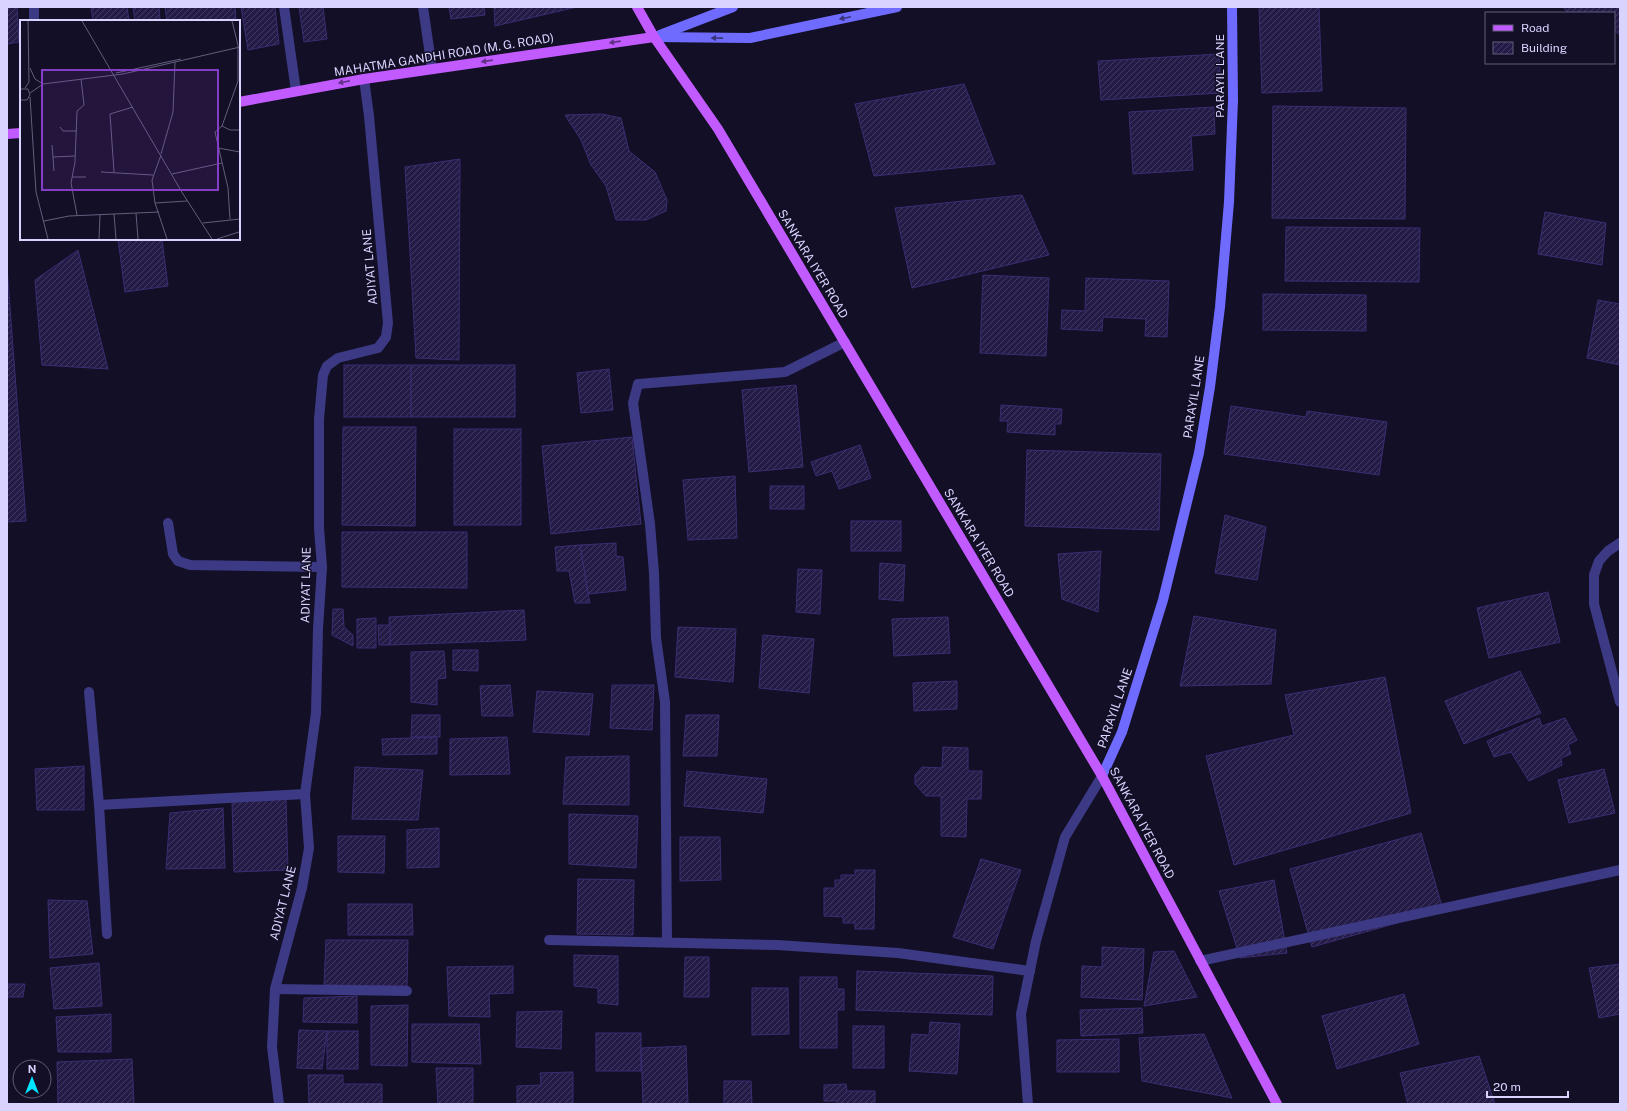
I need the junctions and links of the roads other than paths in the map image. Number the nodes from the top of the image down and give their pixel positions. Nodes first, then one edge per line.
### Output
1 (34, 7) edge
2 (284, 7) edge
3 (423, 7) edge
4 (637, 7) edge
5 (733, 7) edge
6 (897, 7) edge
7 (1232, 7) edge
8 (34, 20) edge
9 (654, 37) junction
10 (432, 69) junction
11 (364, 79) junction
12 (296, 91) junction
13 (240, 102) edge
14 (20, 133) edge
15 (7, 134) edge
16 (845, 342) junction
17 (168, 523) dead end
18 (1620, 544) edge
19 (322, 567) junction
20 (89, 692) dead end
21 (1620, 702) edge
22 (1102, 776) junction
23 (305, 794) junction
24 (99, 805) junction
25 (1620, 870) edge
26 (107, 934) dead end
27 (549, 940) dead end
28 (667, 942) junction
29 (1200, 961) junction
30 (1030, 970) junction
31 (275, 989) junction
32 (407, 991) dead end
33 (280, 1104) edge
34 (1028, 1104) edge
35 (1277, 1104) edge

1 - 8 street
2 - 12 street
3 - 10 street
4 - 9 main road, SANKARA IYER ROAD
5 - 9 main road
6 -> 9 main road
7 - 22 main road, PARAYIL LANE
9 -> 10 main road, MAHATMA GANDHI ROAD (M. G. ROAD)
9 - 16 main road, SANKARA IYER ROAD
10 - 11 main road, MAHATMA GANDHI ROAD (M. G. ROAD)
11 -> 12 main road, MAHATMA GANDHI ROAD (M. G. ROAD)
11 - 19 street, ADIYAT LANE
12 - 13 main road, MAHATMA GANDHI ROAD (M. G. ROAD)
14 - 15 main road
16 - 22 main road, SANKARA IYER ROAD
16 - 28 street
17 - 19 street
18 - 21 street
19 - 23 street, ADIYAT LANE
20 - 24 street
22 - 29 main road, SANKARA IYER ROAD
22 - 30 street
23 - 24 street
23 - 31 street, ADIYAT LANE
24 - 26 street
25 - 29 street
27 - 28 street
28 - 30 street
29 - 35 main road, SANKARA IYER ROAD
30 - 34 street
31 - 32 street
31 - 33 street, ADIYAT LANE

